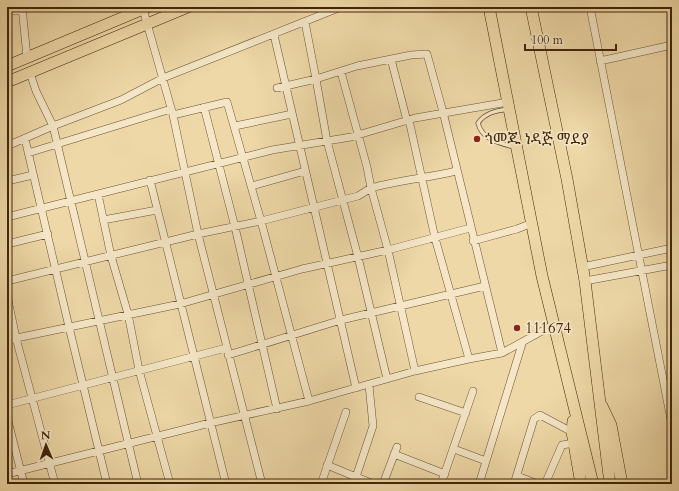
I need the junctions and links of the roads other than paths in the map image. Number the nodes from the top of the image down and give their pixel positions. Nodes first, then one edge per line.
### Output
1 (188, 7) edge
2 (341, 7) edge
3 (489, 7) edge
4 (531, 7) edge
5 (590, 7) edge
6 (146, 8) edge
7 (22, 9) edge
8 (7, 11) edge
9 (305, 22) junction
10 (148, 24) junction
11 (274, 35) junction
12 (672, 45) edge
13 (27, 57) junction
14 (391, 59) junction
15 (600, 61) junction
16 (7, 66) edge
17 (341, 72) junction
18 (30, 73) junction
19 (163, 78) junction
20 (316, 79) junction
21 (7, 82) edge
22 (286, 86) junction
23 (277, 88) dead end
24 (509, 105) junction
25 (204, 107) junction
26 (172, 112) junction
27 (443, 112) junction
28 (292, 114) junction
29 (408, 121) junction
30 (53, 126) junction
31 (235, 126) junction
32 (358, 135) junction
33 (25, 139) junction
34 (327, 142) junction
35 (56, 143) junction
36 (7, 146) edge
37 (300, 146) junction
38 (517, 148) junction
39 (28, 153) junction
40 (244, 156) junction
41 (220, 164) junction
42 (306, 171) junction
43 (456, 171) junction
44 (184, 173) junction
45 (33, 175) junction
46 (422, 179) junction
47 (150, 180) junction
48 (7, 181) edge
49 (252, 186) junction
50 (371, 188) junction
51 (98, 194) junction
52 (342, 199) junction
53 (70, 201) junction
54 (314, 206) junction
55 (42, 209) junction
56 (157, 210) junction
57 (7, 217) edge
58 (103, 220) junction
59 (261, 220) junction
60 (532, 223) junction
61 (235, 227) junction
62 (470, 228) junction
63 (48, 234) junction
64 (198, 234) junction
65 (435, 238) junction
66 (473, 241) junction
67 (165, 242) junction
68 (7, 244) edge
69 (672, 248) edge
70 (388, 250) junction
71 (639, 254) junction
72 (111, 256) junction
73 (358, 257) junction
74 (86, 262) junction
75 (328, 262) junction
76 (672, 265) edge
77 (582, 267) junction
78 (56, 269) junction
79 (642, 270) junction
80 (276, 276) junction
81 (7, 281) edge
82 (585, 281) junction
83 (248, 284) junction
84 (485, 286) junction
85 (451, 294) junction
86 (7, 295) edge
87 (214, 295) junction
88 (180, 304) junction
89 (400, 305) junction
90 (128, 314) junction
91 (371, 314) junction
92 (99, 320) junction
93 (341, 320) junction
94 (553, 324) junction
95 (69, 327) junction
96 (292, 335) junction
97 (16, 338) junction
98 (7, 340) edge
99 (261, 344) junction
100 (522, 344) junction
101 (227, 351) junction
102 (502, 353) junction
103 (194, 356) junction
104 (469, 358) junction
105 (139, 370) junction
106 (415, 371) junction
107 (112, 377) junction
108 (387, 379) junction
109 (369, 385) junction
110 (83, 386) junction
111 (356, 388) junction
112 (473, 391) dead end
113 (419, 397) dead end
114 (669, 397) edge
115 (33, 398) junction
116 (598, 399) junction
117 (309, 401) junction
118 (7, 405) edge
119 (277, 409) junction
120 (574, 411) junction
121 (346, 412) dead end
122 (466, 413) junction
123 (244, 415) junction
124 (7, 417) edge
125 (210, 423) junction
126 (672, 425) edge
127 (158, 436) junction
128 (573, 437) junction
129 (129, 444) junction
130 (397, 447) dead end
131 (454, 449) junction
132 (98, 450) junction
133 (394, 454) junction
134 (486, 461) junction
135 (51, 463) junction
136 (327, 465) junction
137 (20, 470) junction
138 (7, 474) edge
139 (445, 474) junction
140 (517, 476) junction
141 (355, 480) edge
142 (24, 484) edge
143 (55, 484) edge
144 (107, 484) edge
145 (138, 484) edge
146 (170, 484) edge
147 (226, 484) edge
148 (262, 484) edge
149 (321, 484) edge
150 (374, 484) edge
151 (383, 484) edge
152 (441, 484) edge
153 (479, 484) edge
154 (514, 484) edge
155 (538, 484) edge
156 (545, 484) edge
157 (581, 484) edge
158 (593, 484) edge
159 (610, 484) edge
160 (622, 484) edge

1 - 10 main road
2 - 9 street
3 - 24 main road
4 - 77 main road
5 - 15 street
6 - 10 street
6 - 13 main road
7 - 8 street
7 - 13 street
9 - 11 street
9 - 20 street
10 - 18 main road
10 - 19 street
11 - 19 street
11 - 22 street
12 - 15 street
13 - 16 main road
14 - 17 street
14 - 27 street
14 - 29 street
15 - 71 street
17 - 20 street
17 - 32 street
18 - 21 main road
18 - 30 street
19 - 26 street
19 - 30 street
20 - 22 street
20 - 34 street
22 - 23 street
22 - 28 street
24 - 27 street
24 - 38 main road
24 - 38 lane
25 - 26 street
25 - 31 street
25 - 41 street
26 - 35 street
26 - 44 street
27 - 29 street
27 - 43 street
28 - 31 street
28 - 37 street
29 - 32 street
29 - 46 street
30 - 33 street
30 - 35 street
31 - 40 street
32 - 34 street
32 - 50 street
33 - 36 street
33 - 39 street
34 - 37 street
34 - 52 street
35 - 39 street
35 - 53 street
37 - 40 street
37 - 42 street
38 - 60 main road
39 - 45 street
40 - 41 street
40 - 49 street
41 - 44 street
41 - 61 street
42 - 49 street
42 - 54 street
43 - 46 street
43 - 62 street
44 - 47 street
44 - 64 street
45 - 48 street
45 - 55 street
46 - 50 street
46 - 65 street
47 - 51 street
47 - 56 street
49 - 59 street
50 - 52 street
50 - 70 street
51 - 53 street
51 - 58 street
52 - 54 street
52 - 73 street
53 - 55 street
53 - 74 street
54 - 59 street
54 - 75 street
55 - 57 street
55 - 63 street
56 - 58 street
56 - 67 street
58 - 72 street
59 - 61 street
59 - 80 street
60 - 66 street
60 - 94 main road
61 - 64 street
61 - 83 street
62 - 65 street
62 - 66 street
63 - 68 street
63 - 78 street
64 - 67 street
64 - 87 street
65 - 70 street
65 - 85 street
66 - 84 street
67 - 72 street
67 - 88 street
69 - 71 street
70 - 73 street
70 - 89 street
71 - 77 street
71 - 79 street
72 - 74 street
72 - 90 street
73 - 75 street
73 - 91 street
74 - 78 street
74 - 92 street
75 - 80 street
75 - 93 street
76 - 79 street
77 - 82 main road
78 - 81 street
78 - 95 street
79 - 82 street
79 - 114 street
80 - 83 street
80 - 96 street
82 - 116 main road
83 - 87 street
83 - 99 street
84 - 85 street
84 - 102 street
85 - 89 street
85 - 104 street
86 - 97 street
87 - 88 street
87 - 101 street
88 - 90 street
88 - 103 street
89 - 91 street
89 - 106 street
90 - 92 street
90 - 105 street
91 - 93 street
91 - 108 street
92 - 95 street
92 - 107 street
93 - 96 street
93 - 111 street
94 - 100 street
94 - 120 main road
95 - 97 street
95 - 110 street
96 - 99 street
96 - 117 street
97 - 98 street
97 - 115 street
99 - 101 street
99 - 119 street
100 - 102 street
100 - 134 street
101 - 103 street
101 - 123 street
102 - 104 street
103 - 105 street
103 - 125 street
104 - 106 street
105 - 107 street
105 - 127 street
106 - 108 street
107 - 110 street
107 - 129 street
108 - 109 street
109 - 111 street
109 - 141 street
110 - 115 street
110 - 132 street
111 - 117 street
112 - 122 street
113 - 122 street
114 - 126 street
115 - 118 street
115 - 135 street
116 - 159 main road
116 - 160 main road
117 - 119 street
119 - 123 street
120 - 128 main road
120 - 158 main road
121 - 136 street
122 - 131 street
123 - 125 street
123 - 148 street
124 - 137 street
125 - 127 street
125 - 147 street
127 - 129 street
127 - 146 street
128 - 140 street
128 - 156 street
128 - 157 main road
129 - 132 street
129 - 145 street
130 - 133 street
131 - 134 street
131 - 139 street
132 - 135 street
132 - 144 street
133 - 139 street
133 - 151 street
134 - 153 street
135 - 137 street
135 - 143 street
136 - 141 street
136 - 149 street
137 - 138 street
137 - 142 street
139 - 152 street
140 - 154 street
140 - 155 street
141 - 150 street

